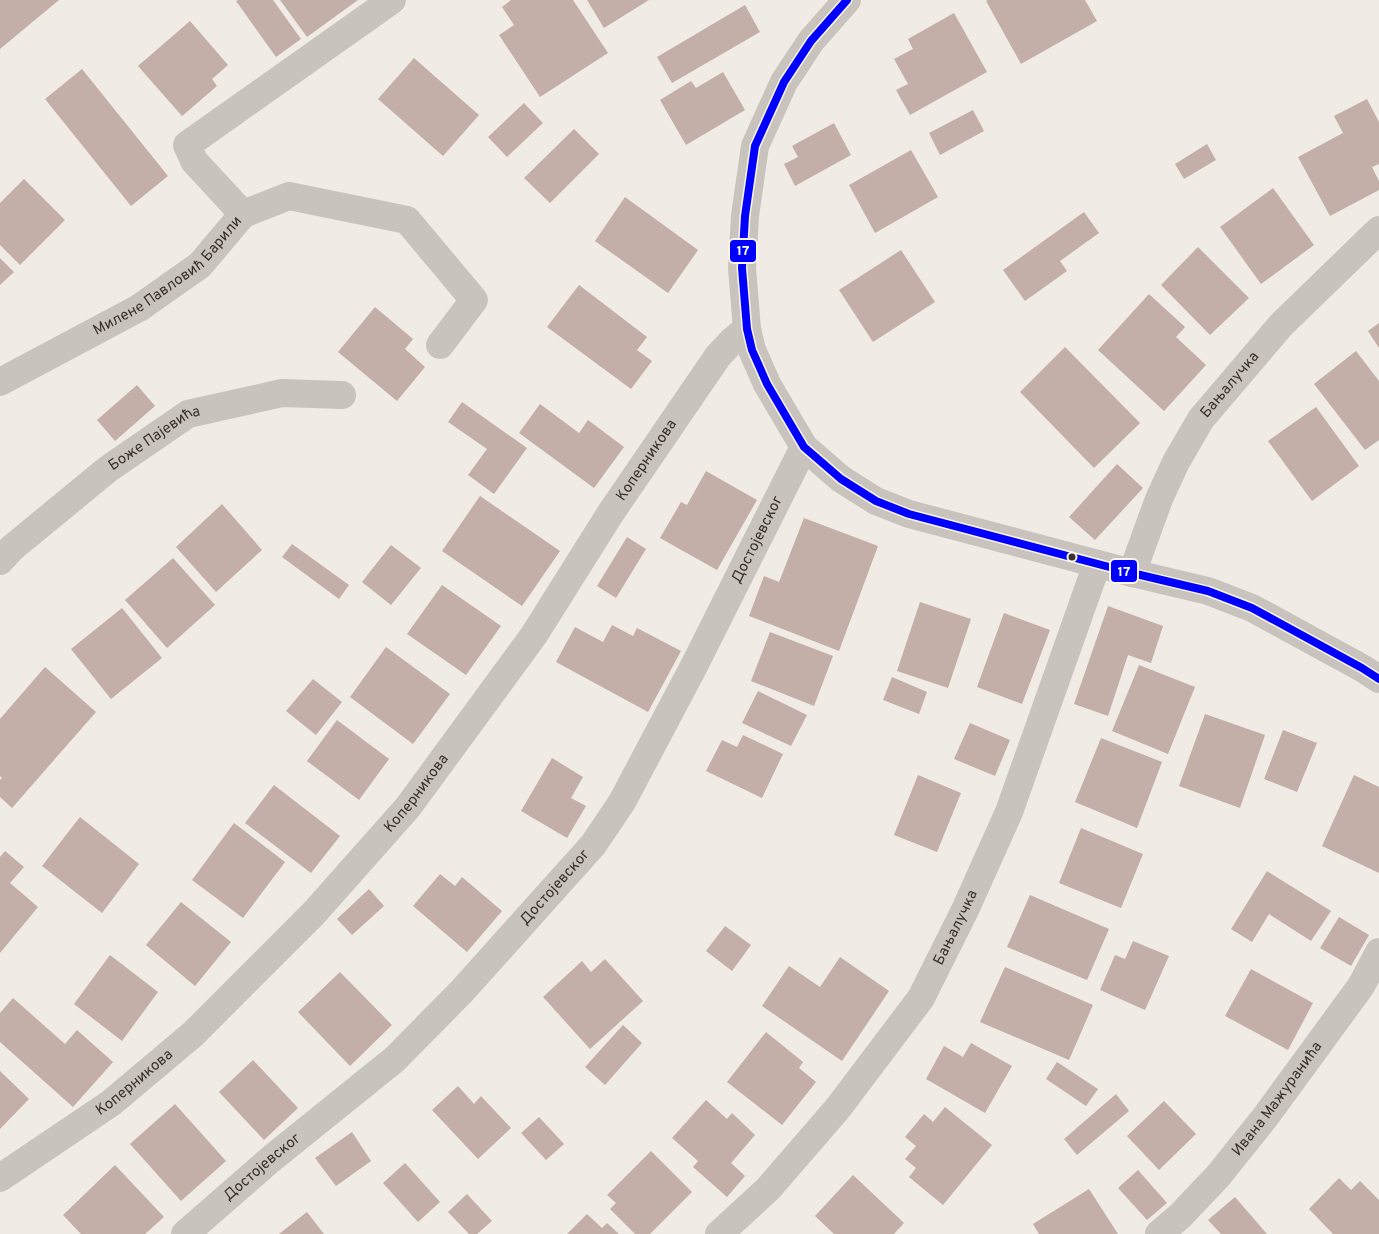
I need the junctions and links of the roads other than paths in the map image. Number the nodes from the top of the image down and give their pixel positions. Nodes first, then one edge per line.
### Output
1 (392, 0) edge
2 (847, 0) edge
3 (243, 214) junction
4 (1379, 230) edge
5 (747, 329) junction
6 (440, 345) dead end
7 (0, 382) edge
8 (342, 395) dead end
9 (804, 447) junction
10 (0, 561) edge
11 (1098, 564) junction
12 (1132, 573) junction
13 (1379, 679) edge
14 (1379, 952) edge
15 (0, 1178) edge
16 (185, 1234) edge
17 (719, 1234) edge
18 (1159, 1234) edge

1 - 3 street, Милене Павловић Барили
2 - 5 street
3 - 6 street
3 - 7 street, Милене Павловић Барили
4 - 12 street, Бањалучка
5 - 9 street
5 - 15 street, Коперникова
8 - 10 street, Боже Пајевића
9 - 11 street
9 - 16 street, Достојевског
11 - 12 street
11 - 17 street, Бањалучка
12 - 13 street
14 - 18 street, Ивана Мажуранића

